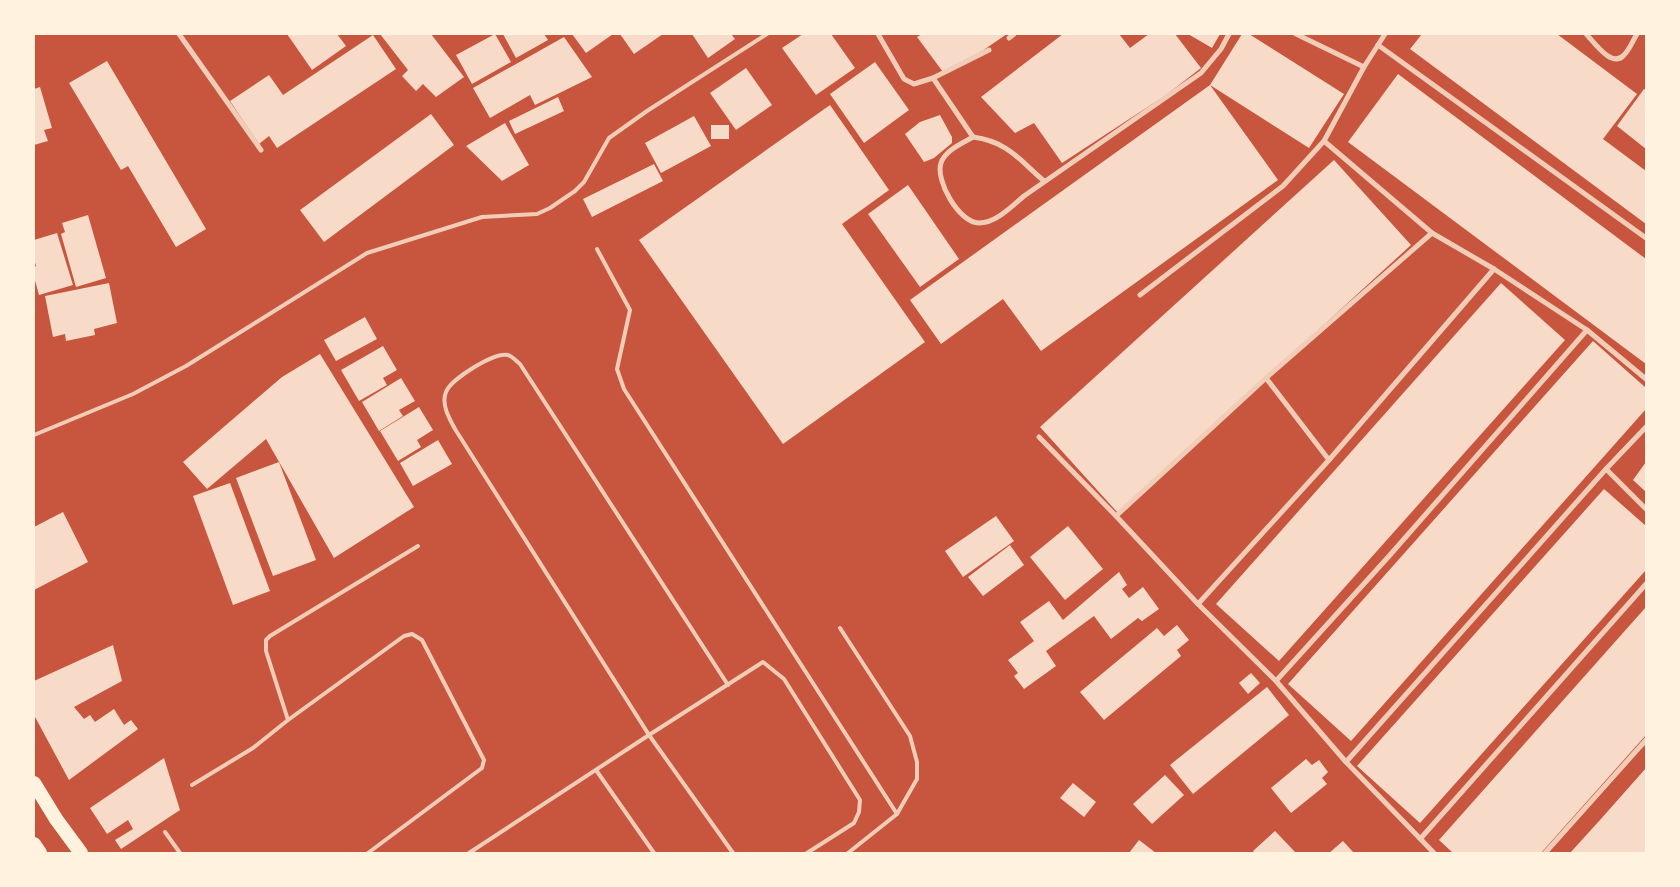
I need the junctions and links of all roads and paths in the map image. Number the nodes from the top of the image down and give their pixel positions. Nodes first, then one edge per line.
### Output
1 (180, 34) edge
2 (767, 34) edge
3 (878, 34) edge
4 (1014, 34) edge
5 (1229, 34) edge
6 (1296, 34) edge
7 (1384, 34) edge
8 (1586, 34) edge
9 (1637, 34) edge
10 (1009, 38) dead end
11 (1378, 45) junction
12 (990, 50) dead end
13 (1364, 67) junction
14 (933, 78) junction
15 (973, 137) junction
16 (1324, 141) junction
17 (261, 150) dead end
18 (1044, 182) junction
19 (1432, 233) junction
20 (1646, 238) edge
21 (597, 249) dead end
22 (1494, 269) junction
23 (1140, 295) dead end
24 (1587, 330) junction
25 (1266, 378) junction
26 (1646, 379) edge
27 (1646, 427) edge
28 (34, 435) edge
29 (1039, 437) dead end
30 (1329, 460) junction
31 (1606, 470) junction
32 (1646, 509) edge
33 (1116, 516) junction
34 (418, 546) dead end
35 (1646, 584) edge
36 (1198, 604) junction
37 (840, 628) dead end
38 (1276, 681) junction
39 (728, 685) junction
40 (288, 720) junction
41 (649, 735) junction
42 (1646, 740) edge
43 (1346, 762) junction
44 (596, 770) junction
45 (34, 783) edge
46 (192, 785) dead end
47 (897, 814) junction
48 (166, 832) dead end
49 (1421, 838) junction
50 (34, 844) edge
51 (40, 853) edge
52 (81, 853) edge
53 (180, 853) edge
54 (368, 853) edge
55 (469, 853) edge
56 (654, 853) edge
57 (733, 853) edge
58 (807, 853) edge
59 (848, 853) edge
60 (1434, 853) edge
61 (1545, 853) edge

1 - 17 street
2 - 28 lane
3 - 14 street
4 - 10 street
5 - 18 street
6 - 13 street
7 - 11 street
8 - 9 street
11 - 13 street
11 - 20 street
12 - 14 street
13 - 16 street
14 - 15 street
15 - 18 street
15 - 18 street
16 - 19 street
16 - 23 street
19 - 22 street
19 - 25 street
21 - 47 lane
22 - 24 street
22 - 30 street
24 - 26 street
24 - 38 street
25 - 30 street
25 - 33 street
27 - 31 street
29 - 33 street
30 - 36 street
31 - 32 street
31 - 43 street
33 - 36 street
34 - 40 lane
35 - 49 street
36 - 38 street
37 - 47 lane
38 - 43 street
39 - 41 lane
39 - 41 lane
39 - 58 lane
40 - 46 lane
40 - 54 lane
41 - 44 lane
41 - 57 lane
42 - 61 street
43 - 49 street
44 - 55 lane
44 - 56 lane
45 - 52 highway
47 - 59 lane
48 - 53 lane
49 - 60 street
50 - 51 highway

